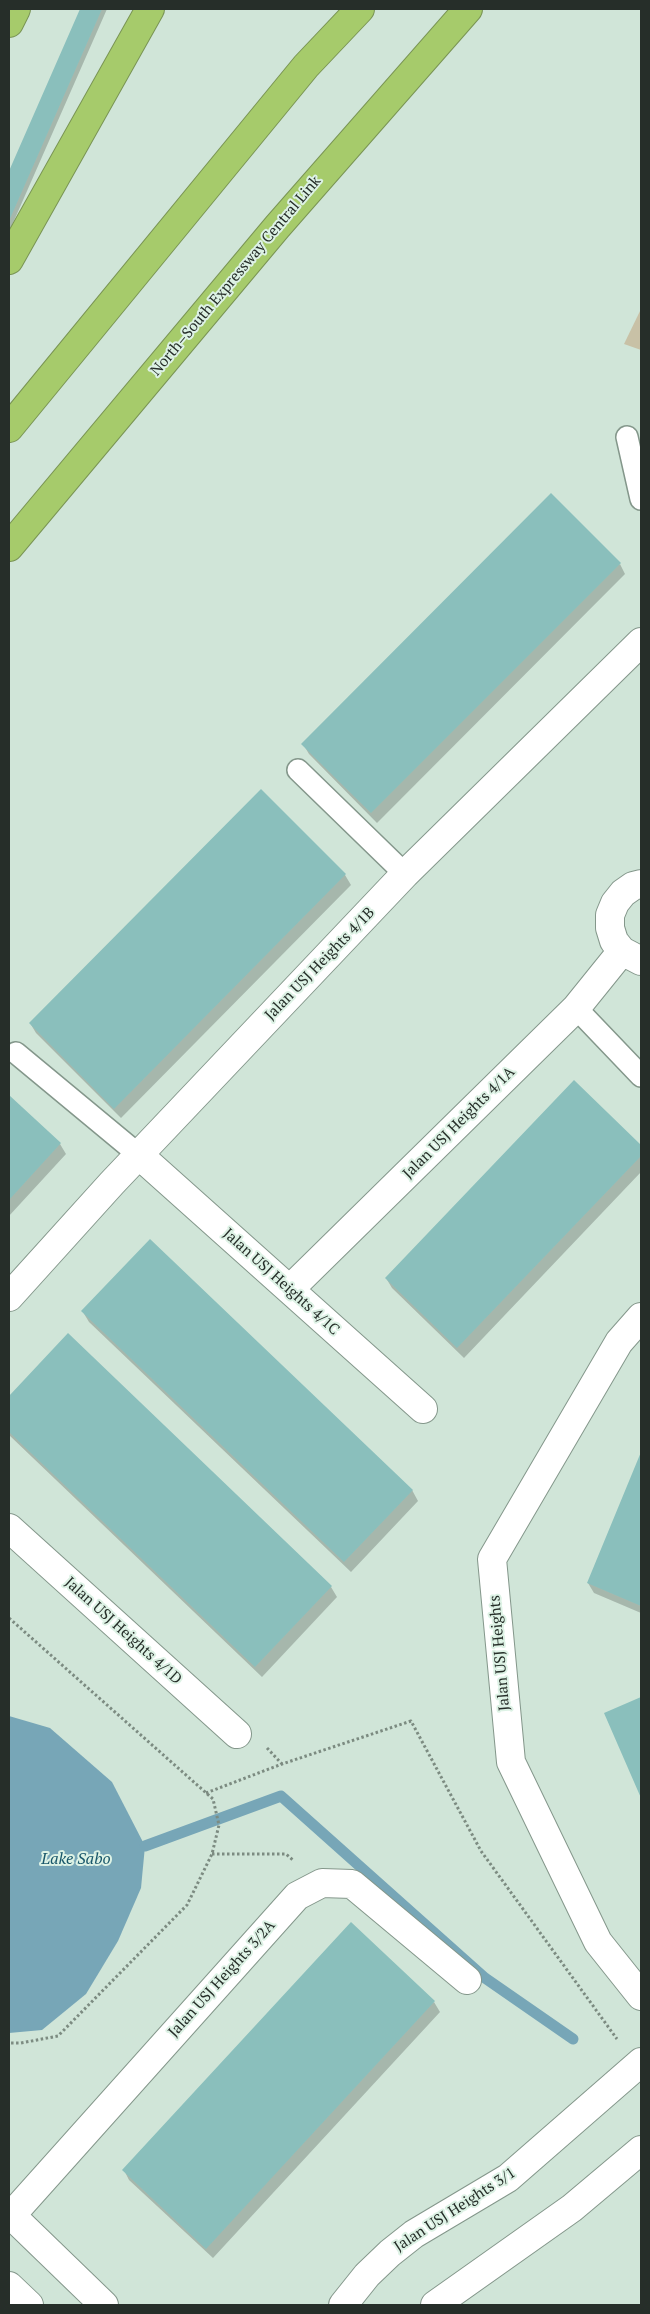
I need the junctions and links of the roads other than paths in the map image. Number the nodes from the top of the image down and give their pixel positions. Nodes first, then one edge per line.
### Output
1 (16, 9) edge
2 (150, 9) edge
3 (360, 9) edge
4 (468, 9) edge
5 (9, 23) edge
6 (9, 260) edge
7 (9, 428) edge
8 (627, 437) dead end
9 (641, 499) edge
10 (9, 547) edge
11 (641, 642) edge
12 (298, 770) dead end
13 (405, 874) junction
14 (641, 884) edge
15 (631, 956) edge
16 (576, 1008) junction
17 (16, 1053) dead end
18 (641, 1076) edge
19 (139, 1154) junction
20 (290, 1289) junction
21 (9, 1297) edge
22 (641, 1317) edge
23 (423, 1409) dead end
24 (9, 1528) edge
25 (237, 1734) dead end
26 (467, 1980) dead end
27 (641, 1996) edge
28 (639, 2064) edge
29 (641, 2150) edge
30 (10, 2217) edge
31 (9, 2286) edge
32 (29, 2305) edge
33 (104, 2305) edge
34 (342, 2305) edge
35 (435, 2305) edge

1 - 5 highway
2 - 6 highway
3 - 7 highway
4 - 10 highway, North–South Expressway Central Link
8 - 9 lane
11 - 13 street, Jalan USJ Heights 4/1B
12 - 13 lane
13 - 19 street, Jalan USJ Heights 4/1B
14 - 15 street
15 - 16 street, Jalan USJ Heights 4/1A
16 - 18 lane
16 - 20 street, Jalan USJ Heights 4/1A
17 - 19 lane
19 - 20 street, Jalan USJ Heights 4/1C
19 - 21 street, Jalan USJ Heights 4/1B
20 - 23 street, Jalan USJ Heights 4/1C
22 - 27 street, Jalan USJ Heights
24 - 25 street, Jalan USJ Heights 4/1D
26 - 30 street, Jalan USJ Heights 3/2A
28 - 34 street, Jalan USJ Heights 3/1
29 - 35 street
30 - 33 street
31 - 32 street

